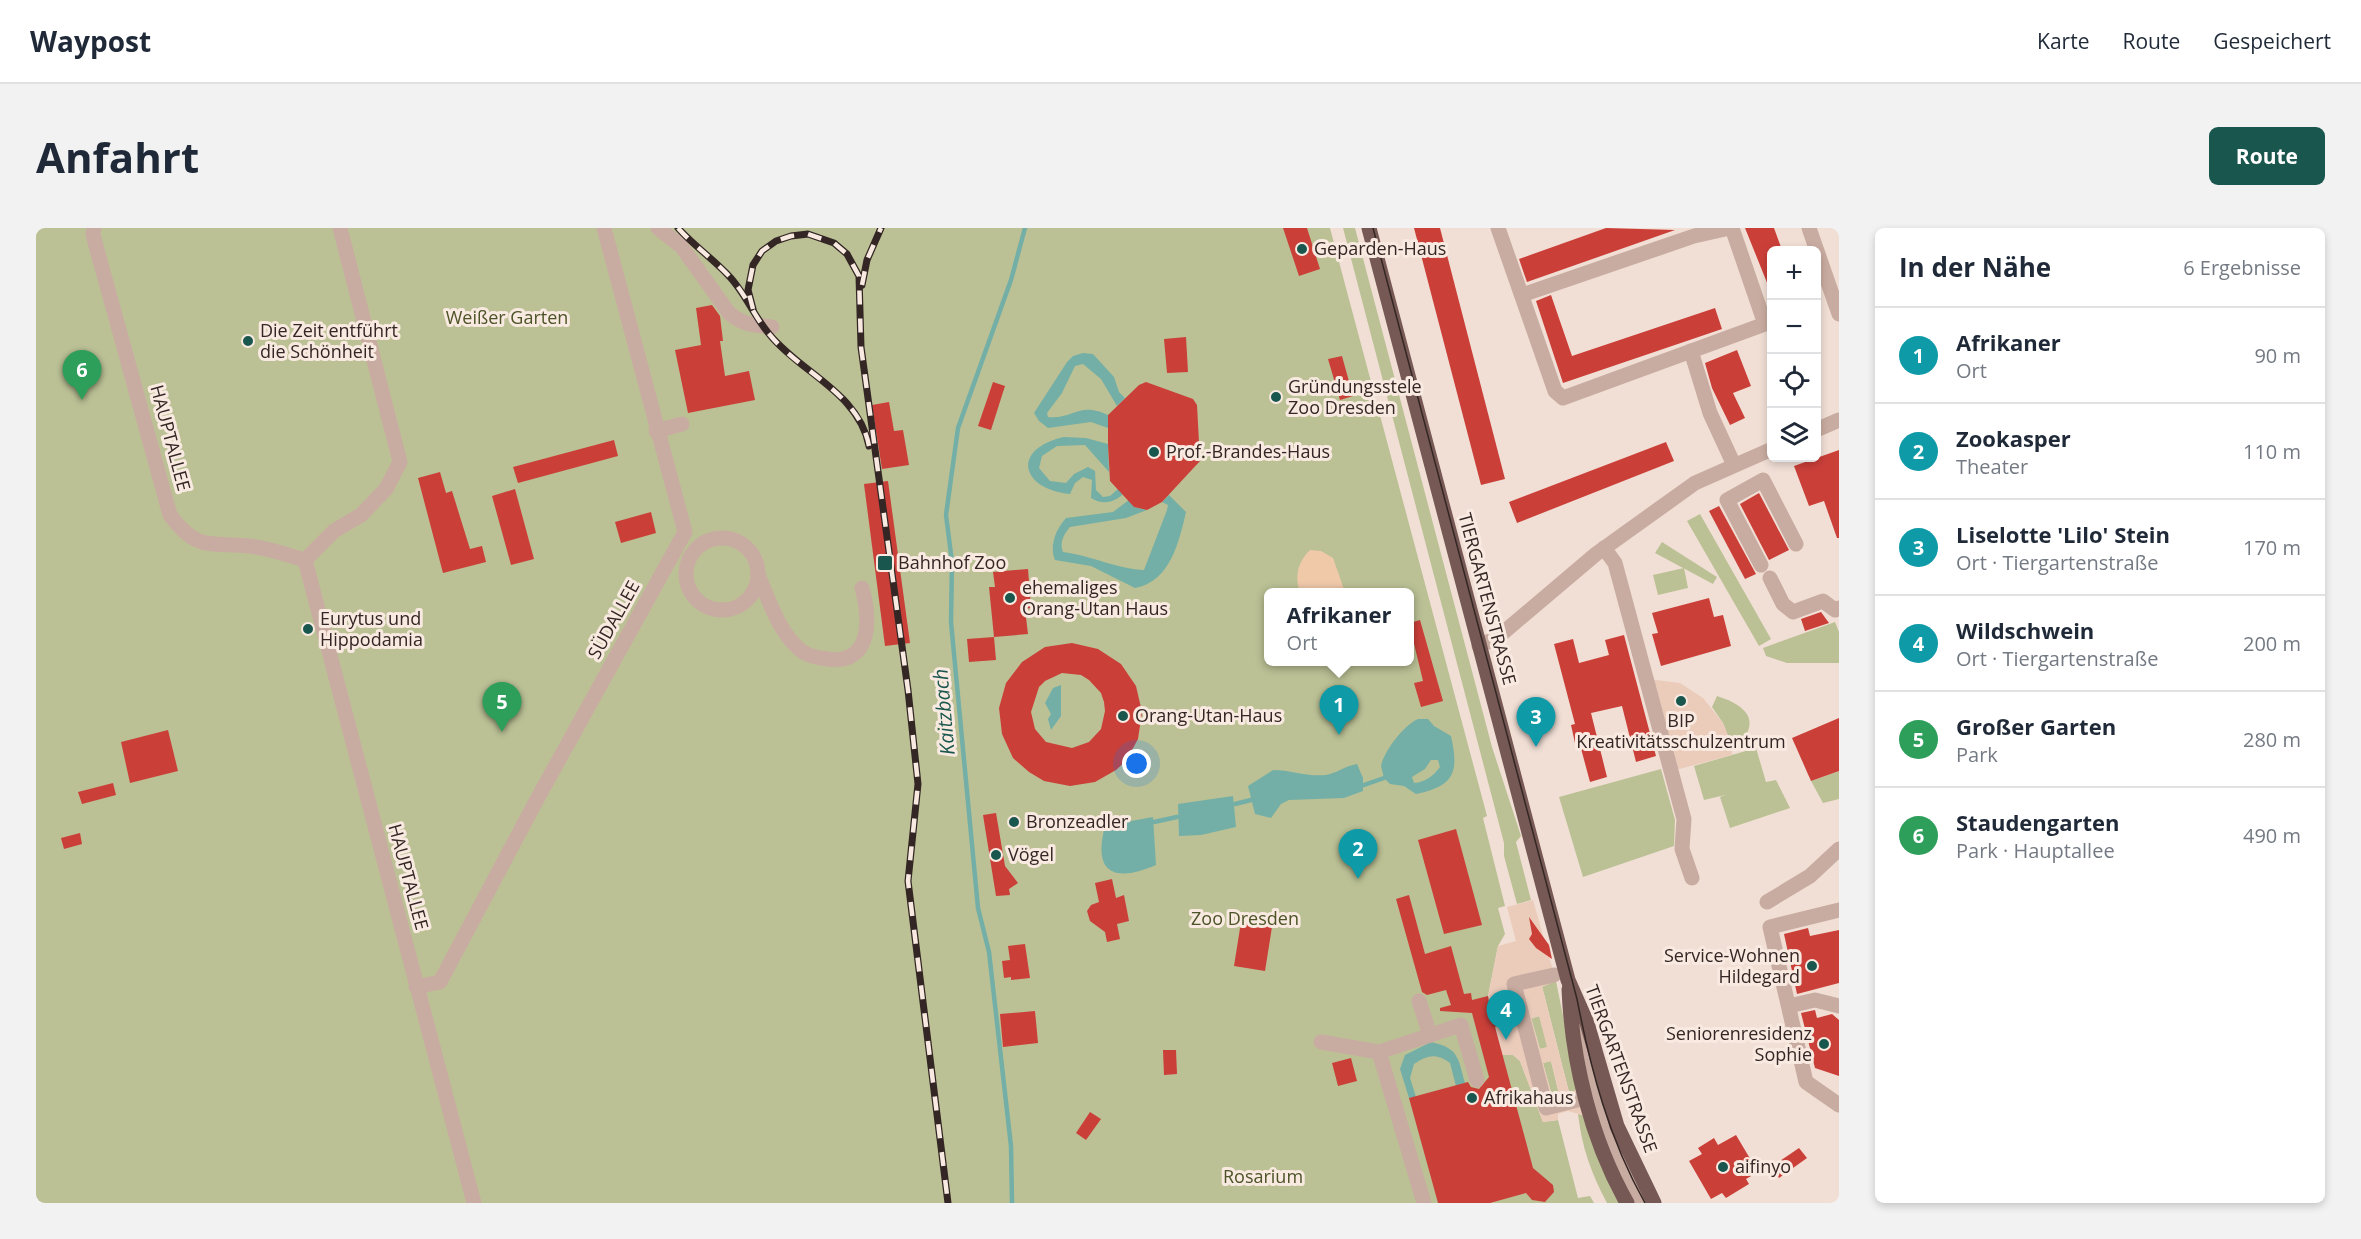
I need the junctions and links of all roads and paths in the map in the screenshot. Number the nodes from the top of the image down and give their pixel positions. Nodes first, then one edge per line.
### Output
1 (94, 228) edge
2 (340, 228) edge
3 (604, 228) edge
4 (658, 228) edge
5 (1369, 228) edge
6 (1498, 228) edge
7 (1731, 228) edge
8 (1809, 228) edge
9 (1522, 295) junction
10 (1839, 314) edge
11 (772, 327) dead end
12 (1691, 351) junction
13 (1839, 420) edge
14 (682, 424) dead end
15 (1821, 428) edge
16 (656, 431) junction
17 (1767, 451) edge
18 (1739, 463) junction
19 (1756, 483) junction
20 (1796, 544) dead end
21 (1604, 548) junction
22 (672, 555) junction
23 (305, 560) junction
24 (688, 561) junction
25 (758, 575) junction
26 (862, 588) dead end
27 (1839, 608) edge
28 (1479, 646) junction
29 (1839, 849) edge
30 (1692, 878) dead end
31 (1767, 902) dead end
32 (1839, 910) edge
33 (1561, 978) junction
34 (416, 987) junction
35 (1419, 1001) dead end
36 (1789, 1006) junction
37 (1839, 1006) edge
38 (1520, 1008) junction
39 (1502, 1013) dead end
40 (1430, 1035) junction
41 (1321, 1042) dead end
42 (1380, 1052) junction
43 (1477, 1080) dead end
44 (1596, 1095) junction
45 (1839, 1105) edge
46 (474, 1203) edge
47 (1424, 1203) edge
48 (1627, 1203) edge
49 (1641, 1203) edge
50 (1654, 1203) edge

1 - 23 street, HAUPTALLEE
2 - 23 street
3 - 16 street, SÜDALLEE
4 - 11 street
5 - 28 main road, TIERGARTENSTRASSE
6 - 9 street
7 - 9 street
7 - 12 street
8 - 10 street
9 - 12 street
12 - 18 street
13 - 15 street
14 - 16 street
16 - 22 street, SÜDALLEE
17 - 18 street
18 - 19 street
18 - 21 street
19 - 20 street
19 - 27 street
21 - 28 street
21 - 30 street
22 - 24 street
22 - 34 street, SÜDALLEE
23 - 34 street, HAUPTALLEE
24 - 25 street
24 - 25 street
25 - 26 street
28 - 33 main road, TIERGARTENSTRASSE
29 - 31 street
32 - 36 street
33 - 38 street
33 - 44 main road, TIERGARTENSTRASSE
33 - 44 main road, TIERGARTENSTRASSE
34 - 46 street, HAUPTALLEE
35 - 40 street
36 - 37 street
36 - 45 street
38 - 39 street
38 - 44 street
40 - 42 street
40 - 43 street
41 - 42 street
42 - 47 street
44 - 48 main road, TIERGARTENSTRASSE
44 - 49 street
44 - 50 main road, TIERGARTENSTRASSE

